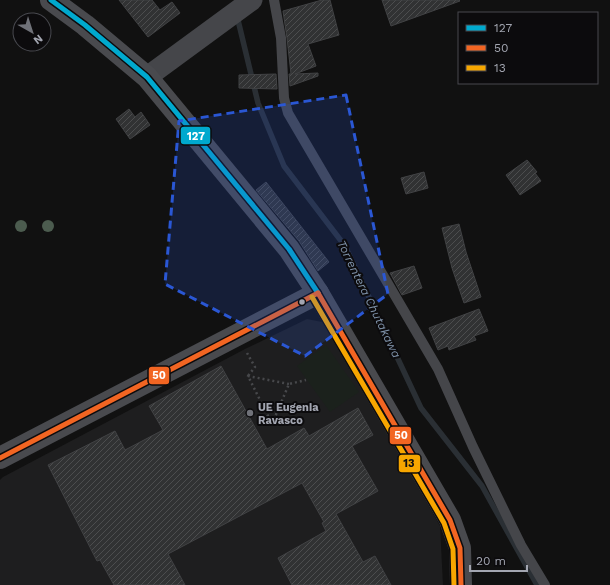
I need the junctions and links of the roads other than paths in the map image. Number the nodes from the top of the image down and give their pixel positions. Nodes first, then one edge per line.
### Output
1 (51, 0) edge
2 (274, 0) edge
3 (244, 5) edge
4 (147, 77) junction
5 (318, 293) junction
6 (0, 458) edge
7 (461, 585) edge
8 (545, 585) edge

1 - 4 main road
2 - 8 lane
3 - 4 street
4 - 5 main road
5 - 6 main road
5 - 7 main road

